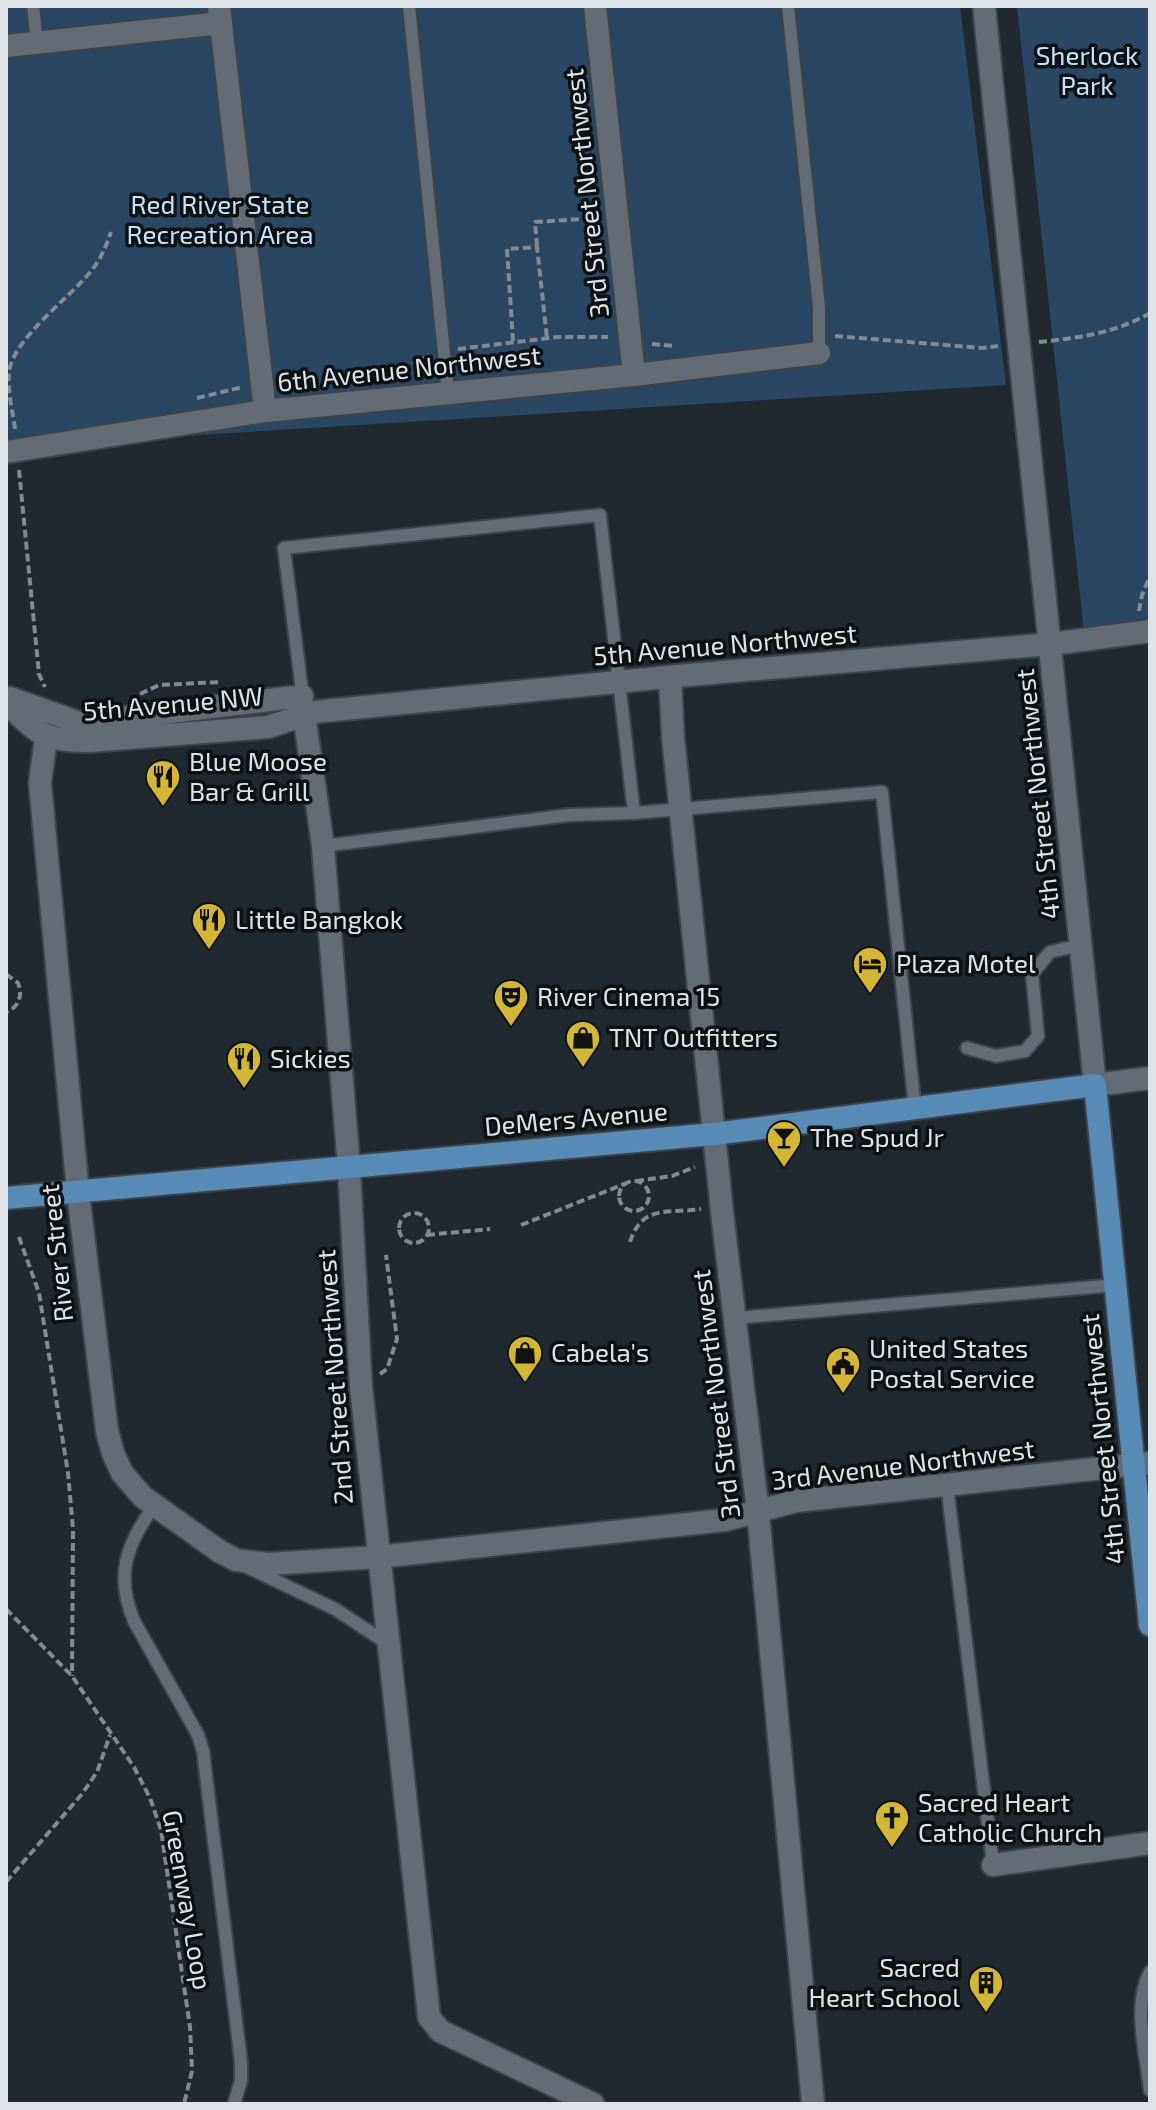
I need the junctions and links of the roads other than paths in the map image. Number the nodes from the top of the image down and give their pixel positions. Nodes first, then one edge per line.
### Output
1 (33, 6) edge
2 (409, 6) edge
3 (595, 6) edge
4 (788, 6) edge
5 (984, 6) edge
6 (220, 14) edge
7 (37, 43) junction
8 (6, 46) edge
9 (819, 353) joint
10 (634, 375) junction
11 (448, 393) junction
12 (265, 411) junction
13 (12, 452) edge
14 (1142, 632) edge
15 (1051, 644) junction
16 (670, 677) junction
17 (619, 682) junction
18 (6, 699) edge
19 (303, 705) junction
20 (46, 737) junction
21 (681, 807) junction
22 (634, 813) junction
23 (323, 846) junction
24 (1081, 945) junction
25 (967, 1048) dead end
26 (1150, 1078) edge
27 (1095, 1085) junction
28 (915, 1109) junction
29 (714, 1134) junction
30 (349, 1168) junction
31 (78, 1193) junction
32 (6, 1198) edge
33 (1116, 1285) junction
34 (735, 1318) junction
35 (1142, 1464) edge
36 (947, 1485) junction
37 (154, 1506) junction
38 (758, 1512) junction
39 (378, 1557) junction
40 (236, 1560) junction
41 (1150, 1625) edge
42 (388, 1644) junction
43 (1150, 1843) edge
44 (993, 1865) joint
45 (1150, 1972) edge
46 (1150, 2090) edge
47 (234, 2104) edge
48 (593, 2104) edge
49 (813, 2104) edge

1 - 7 lane
2 - 11 lane
3 - 10 street, 3rd Street Northwest
4 - 9 lane
5 - 15 street, 4th Street Northwest
6 - 7 street
6 - 12 street
7 - 8 street
9 - 10 street, 6th Avenue Northwest
10 - 11 street, 6th Avenue Northwest
11 - 12 street, 6th Avenue Northwest
12 - 13 street, 6th Avenue Northwest
14 - 15 street, 5th Avenue Northwest
15 - 16 street, 5th Avenue Northwest
15 - 24 street, 4th Street Northwest
16 - 17 street, 5th Avenue Northwest
16 - 21 street, 3rd Street Northwest
17 - 19 street, 5th Avenue Northwest
17 - 19 lane
17 - 22 lane
18 - 19 street
18 - 20 street
19 - 20 street, 5th Avenue NW
19 - 23 street, 2nd Street Northwest
20 - 31 street, River Street
21 - 22 lane
21 - 28 lane
21 - 29 street, 3rd Street Northwest
22 - 23 lane
23 - 30 street, 2nd Street Northwest
24 - 25 lane
24 - 27 street, 4th Street Northwest
26 - 27 street, DeMers Avenue
27 - 28 main road, DeMers Avenue
27 - 33 main road, 4th Street Northwest
28 - 29 main road, DeMers Avenue
29 - 30 main road, DeMers Avenue
29 - 34 street, 3rd Street Northwest
30 - 31 main road, DeMers Avenue
30 - 39 street, 2nd Street Northwest
31 - 32 main road, DeMers Avenue
31 - 37 street, River Street
33 - 34 lane
33 - 35 main road, 4th Street Northwest
34 - 38 street, 3rd Street Northwest
35 - 36 street, 3rd Avenue Northwest
35 - 41 main road, 4th Street Northwest
36 - 38 street, 3rd Avenue Northwest
36 - 44 lane
37 - 40 street, River Street
37 - 47 lane
38 - 39 street, 3rd Avenue Northwest
38 - 49 street, 3rd Street Northwest
39 - 40 street, River Street
39 - 42 street, 2nd Street Northwest
40 - 42 lane
42 - 48 street, 2nd Street Northwest
43 - 44 street
45 - 46 lane

